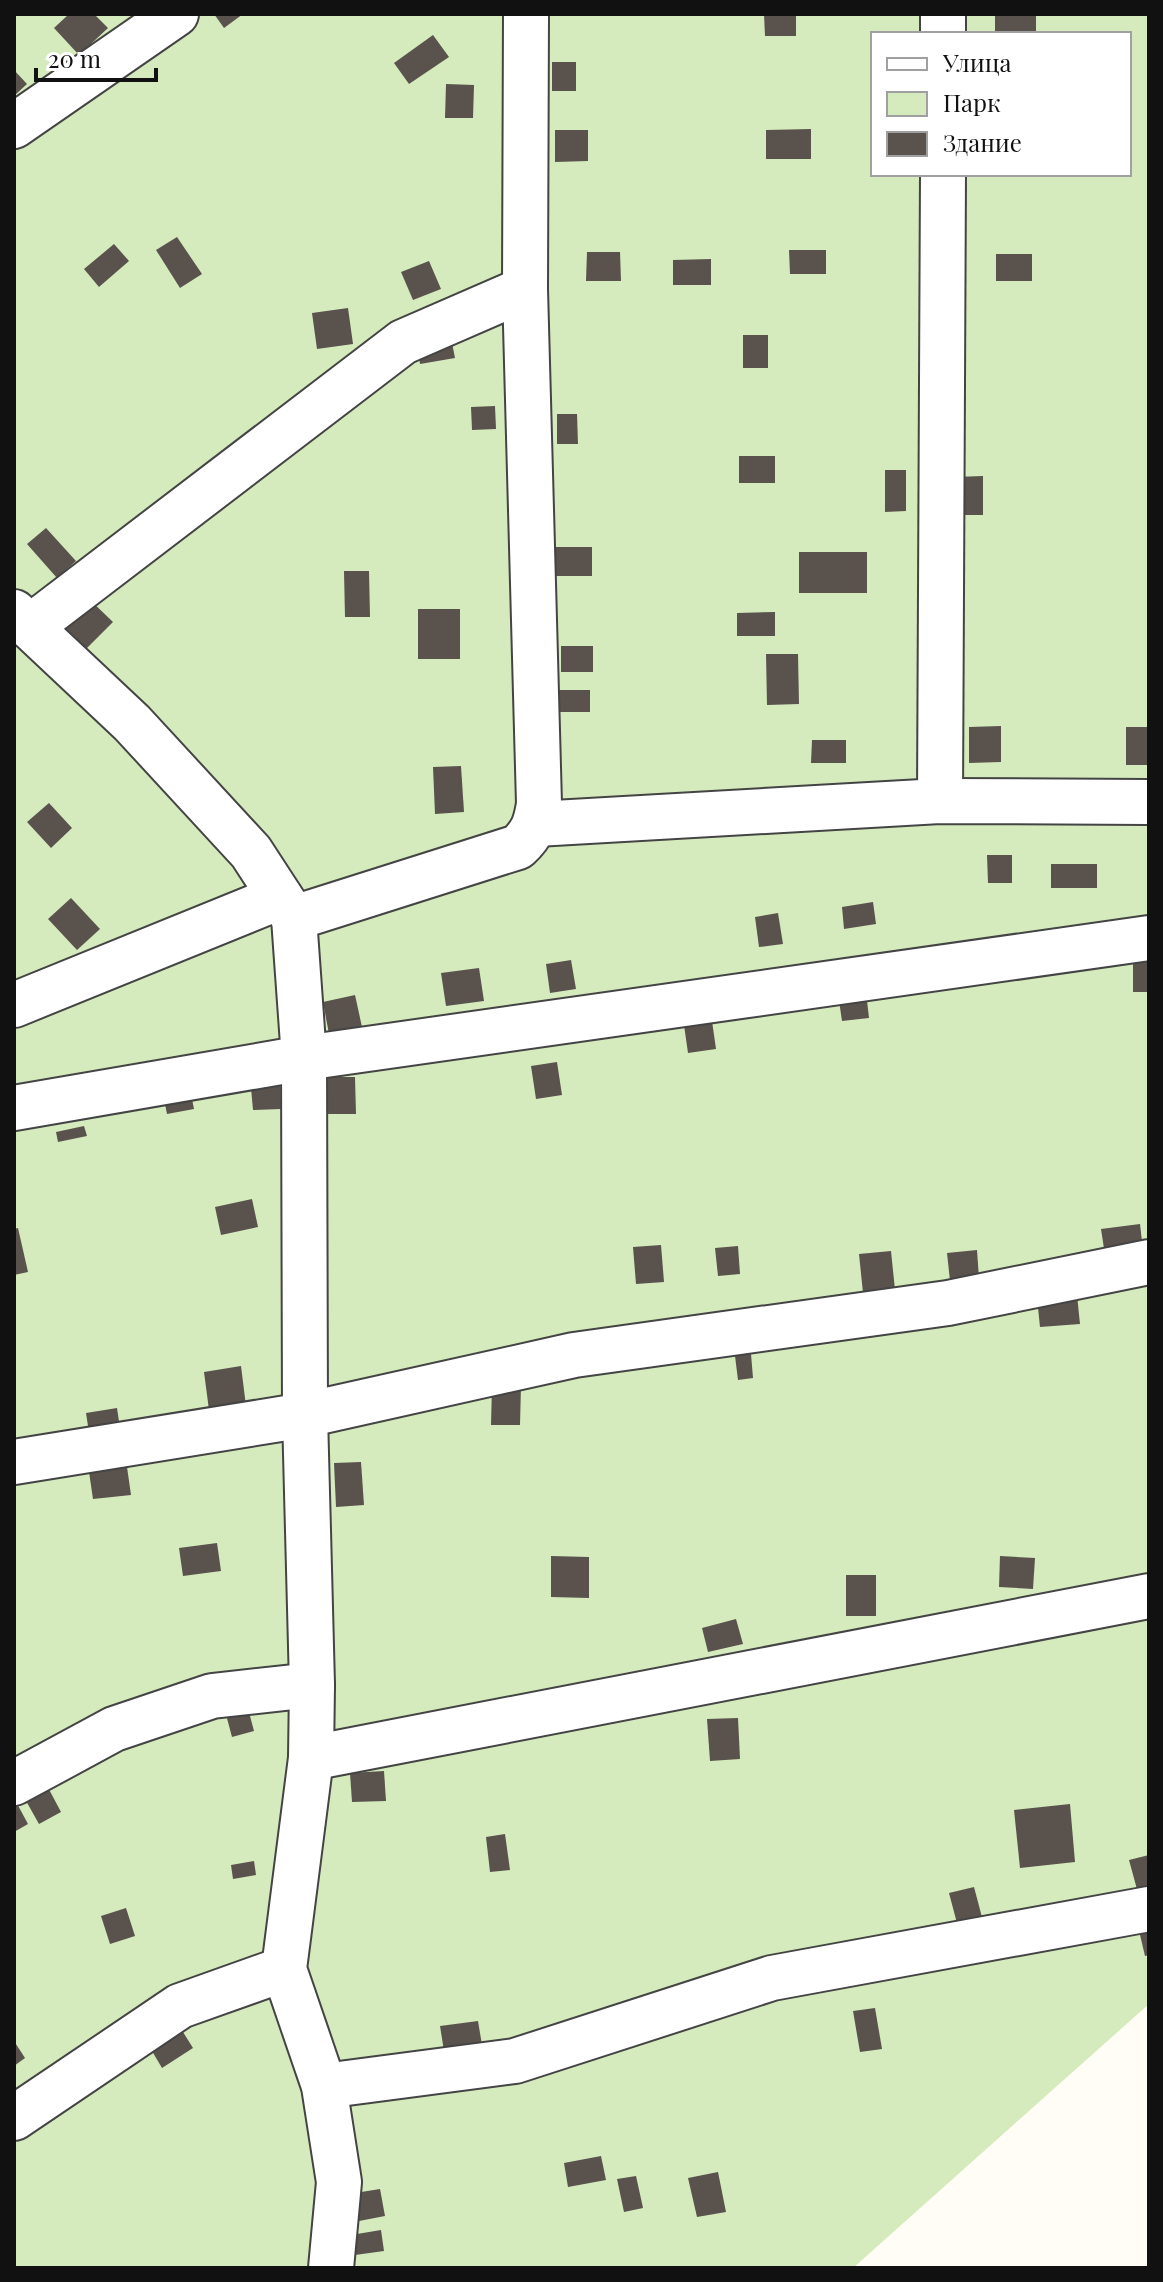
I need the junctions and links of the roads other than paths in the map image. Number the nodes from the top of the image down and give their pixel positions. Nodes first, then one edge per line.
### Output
1 (176, 14) edge
2 (526, 14) edge
3 (14, 126) edge
4 (943, 176) edge
5 (525, 289) junction
6 (22, 619) edge
7 (940, 801) junction
8 (1149, 802) edge
9 (536, 824) junction
10 (287, 908) junction
11 (1149, 938) edge
12 (14, 1005) edge
13 (304, 1058) junction
14 (14, 1108) edge
15 (1149, 1262) edge
16 (305, 1415) junction
17 (14, 1462) edge
18 (1149, 1596) edge
19 (312, 1685) junction
20 (311, 1758) junction
21 (14, 1783) edge
22 (1149, 1909) edge
23 (284, 1969) junction
24 (324, 2086) junction
25 (14, 2118) edge
26 (331, 2268) edge

1 - 3 street
2 - 5 street
4 - 7 street
5 - 6 street
5 - 9 street
6 - 10 street
7 - 8 street
7 - 9 street
9 - 10 street
10 - 12 street
10 - 13 street
11 - 13 street
13 - 14 street
13 - 16 street
15 - 16 street
16 - 17 street
16 - 19 street
18 - 20 street
19 - 20 street
19 - 21 street
20 - 23 street
22 - 24 street
23 - 24 street
23 - 25 street
24 - 26 street

